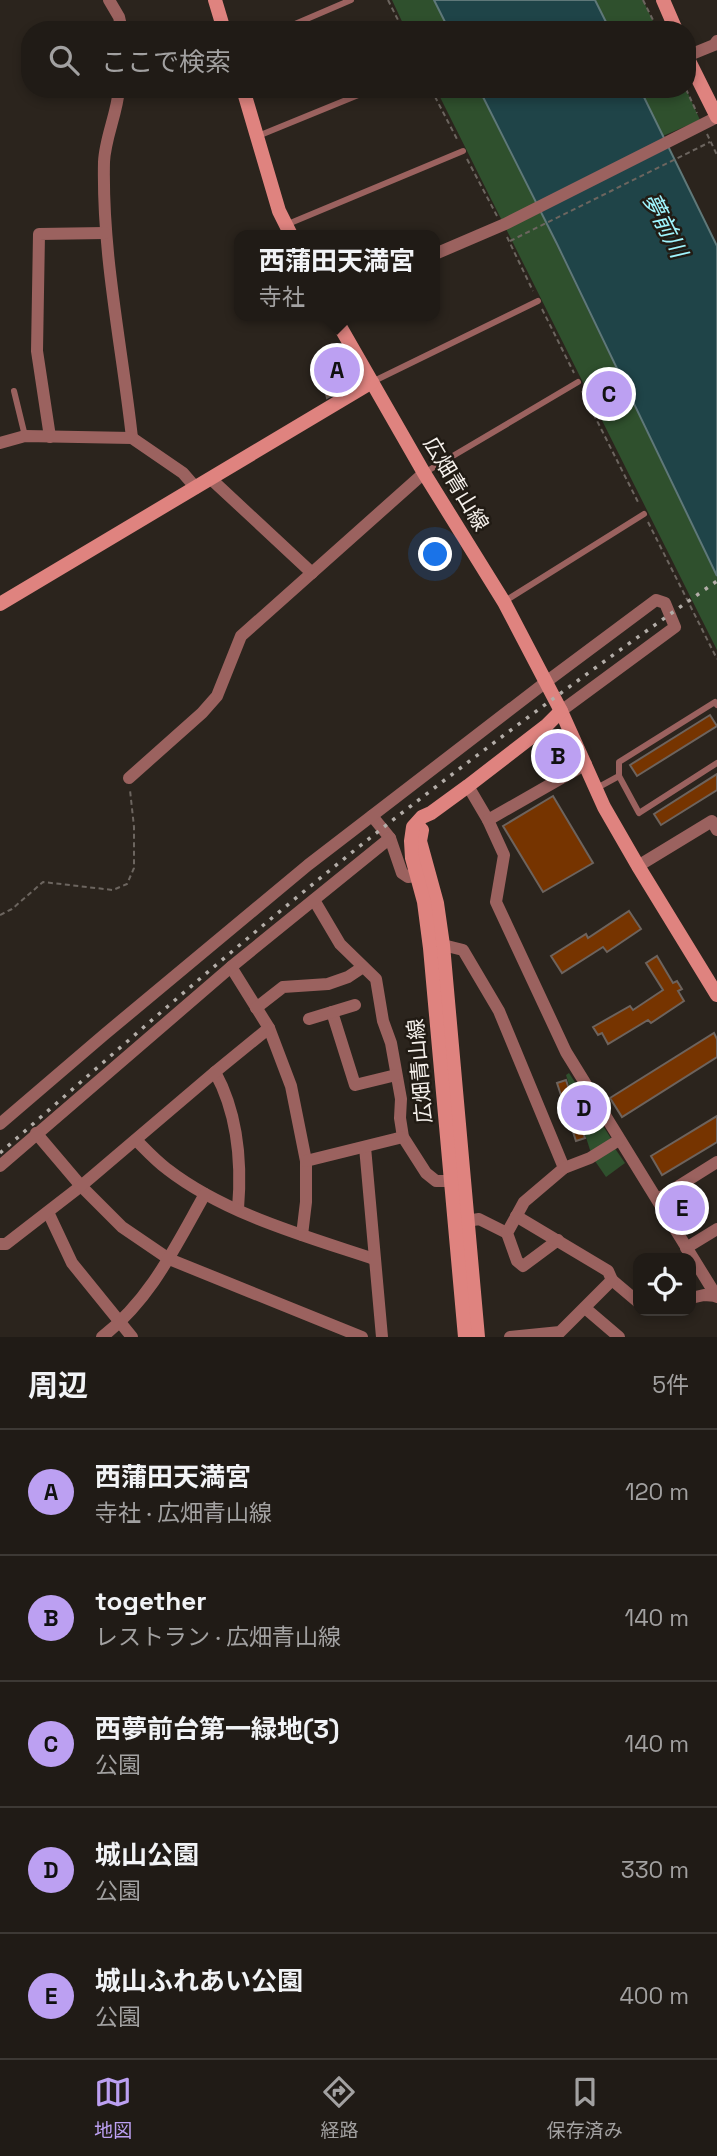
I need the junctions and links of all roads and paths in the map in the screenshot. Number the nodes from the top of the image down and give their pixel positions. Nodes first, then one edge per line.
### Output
1 (109, 0) edge
2 (215, 0) edge
3 (351, 0) edge
4 (388, 0) edge
5 (643, 0) edge
6 (663, 0) edge
7 (120, 21) edge
8 (222, 21) edge
9 (302, 21) edge
10 (398, 21) edge
11 (654, 21) edge
12 (672, 21) edge
13 (717, 41) edge
14 (696, 53) edge
15 (696, 75) edge
16 (117, 98) edge
17 (246, 98) edge
18 (351, 98) edge
19 (717, 117) edge
20 (258, 136) junction
21 (710, 142) dead end
22 (463, 151) dead end
23 (503, 225) junction
24 (288, 230) edge
25 (106, 233) junction
26 (509, 242) junction
27 (440, 252) edge
28 (538, 301) junction
29 (337, 321) edge
30 (372, 382) junction
31 (578, 382) junction
32 (14, 391) dead end
33 (24, 436) junction
34 (50, 438) junction
35 (132, 439) junction
36 (0, 443) edge
37 (424, 472) junction
38 (211, 479) junction
39 (196, 488) junction
40 (645, 514) junction
41 (312, 573) junction
42 (504, 601) junction
43 (0, 604) edge
44 (717, 659) edge
45 (546, 682) junction
46 (717, 705) edge
47 (561, 711) junction
48 (717, 763) edge
49 (586, 764) junction
50 (619, 776) junction
51 (129, 778) joint
52 (468, 786) junction
53 (597, 788) junction
54 (432, 813) junction
55 (372, 816) junction
56 (488, 820) junction
57 (715, 823) edge
58 (390, 838) junction
59 (638, 866) junction
60 (416, 876) junction
61 (314, 900) junction
62 (0, 915) edge
63 (443, 944) junction
64 (231, 967) junction
65 (363, 967) junction
66 (717, 993) edge
67 (355, 1005) dead end
68 (256, 1008) junction
69 (332, 1012) junction
70 (309, 1019) dead end
71 (269, 1028) junction
72 (215, 1072) junction
73 (396, 1074) junction
74 (0, 1124) edge
75 (36, 1133) junction
76 (403, 1137) junction
77 (135, 1140) junction
78 (619, 1140) junction
79 (365, 1147) junction
80 (306, 1161) junction
81 (717, 1162) edge
82 (0, 1166) edge
83 (564, 1168) junction
84 (450, 1181) junction
85 (81, 1186) junction
86 (205, 1194) junction
87 (658, 1199) junction
88 (238, 1209) junction
89 (48, 1212) junction
90 (516, 1216) junction
91 (467, 1221) junction
92 (717, 1229) edge
93 (506, 1233) junction
94 (302, 1234) junction
95 (558, 1240) junction
96 (0, 1244) edge
97 (686, 1248) junction
98 (169, 1259) junction
99 (374, 1259) junction
100 (612, 1280) junction
101 (717, 1296) edge
102 (696, 1297) edge
103 (633, 1298) edge
104 (585, 1308) junction
105 (121, 1322) junction
106 (560, 1334) edge
107 (102, 1337) edge
108 (132, 1337) edge
109 (362, 1337) edge
110 (382, 1337) edge
111 (465, 1337) edge
112 (478, 1337) edge
113 (510, 1337) edge
114 (619, 1337) edge

1 - 7 street
2 - 8 main road
3 - 9 lane
4 - 10 path
5 - 11 path
6 - 12 main road
13 - 14 street
15 - 19 main road
16 - 25 street
17 - 20 main road
18 - 20 lane
19 - 23 street
20 - 24 main road
21 - 26 path
22 - 24 lane
23 - 26 path
23 - 27 street
25 - 34 street
25 - 35 street
26 - 28 path
28 - 30 lane
28 - 31 path
29 - 30 main road, 広畑青山線
30 - 37 main road, 広畑青山線
30 - 38 main road
31 - 37 lane
31 - 40 path
32 - 33 lane
33 - 34 street
33 - 36 street
34 - 35 street
35 - 39 street
37 - 41 street
37 - 42 main road, 広畑青山線
38 - 39 main road
38 - 41 street
39 - 43 main road
40 - 42 lane
40 - 44 path
41 - 51 street
42 - 45 main road, 広畑青山線
45 - 47 main road, 広畑青山線
45 - 47 street
45 - 55 street
46 - 50 lane
47 - 49 main road, 広畑青山線
47 - 52 main road, 広畑青山線
48 - 50 lane
49 - 53 main road, 広畑青山線
49 - 56 street
50 - 53 lane
51 - 62 path
52 - 54 main road, 広畑青山線
52 - 56 street
53 - 59 main road, 広畑青山線
54 - 60 main road, 広畑青山線
54 - 63 main road, 広畑青山線
55 - 58 street
55 - 74 street
56 - 78 street
57 - 59 street
58 - 60 street
58 - 61 street
59 - 66 main road, 広畑青山線
60 - 84 main road, 広畑青山線
61 - 64 street
61 - 65 street
63 - 83 street
63 - 91 main road, 広畑青山線
64 - 68 street
64 - 75 street
65 - 68 street
65 - 73 street
67 - 69 street
68 - 71 street
69 - 70 street
69 - 73 street
71 - 72 street
71 - 80 street
72 - 77 street
72 - 88 street
73 - 76 street
75 - 82 street
75 - 85 street
76 - 79 street
76 - 84 street
77 - 85 street
77 - 86 street
78 - 83 street
78 - 87 street
79 - 80 street
79 - 99 street
80 - 94 street
81 - 87 street
83 - 90 street
84 - 111 main road, 広畑青山線
85 - 89 street
85 - 98 street
86 - 88 street
86 - 98 street
87 - 97 street
88 - 94 street
89 - 96 street
89 - 105 street
90 - 93 street
90 - 95 street
91 - 93 street
91 - 112 main road, 広畑青山線
92 - 97 street
93 - 95 street
94 - 99 street
95 - 100 street
97 - 101 street
98 - 105 street
98 - 109 street
99 - 110 street
100 - 103 street
100 - 104 street
101 - 102 street
104 - 106 street
104 - 114 street
105 - 107 street
105 - 108 street
106 - 113 street

